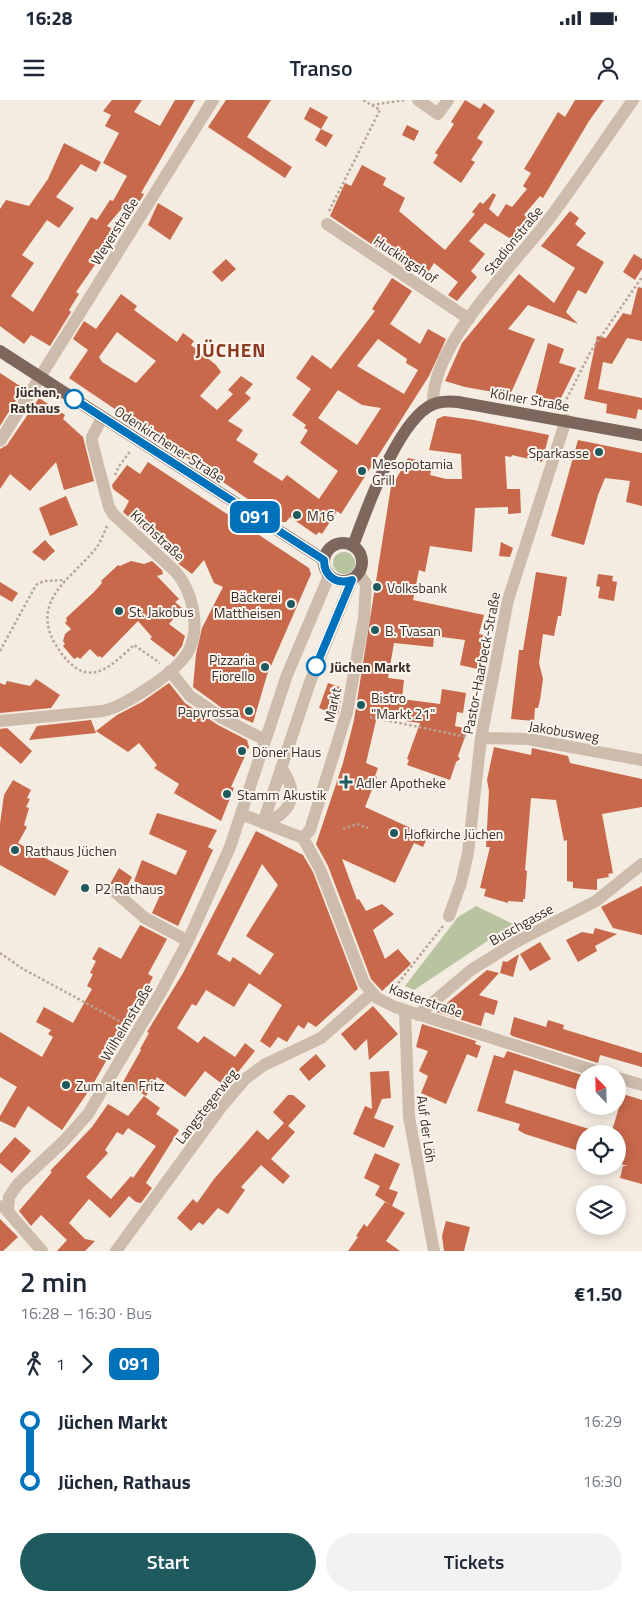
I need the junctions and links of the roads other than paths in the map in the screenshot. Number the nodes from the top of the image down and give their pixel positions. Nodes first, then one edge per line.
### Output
1 (213, 100) edge
2 (418, 100) edge
3 (448, 100) edge
4 (633, 100) edge
5 (327, 224) road end
6 (469, 319) junction
7 (0, 351) edge
8 (41, 377) junction
9 (433, 404) junction
10 (102, 418) junction
11 (561, 419) junction
12 (642, 435) edge
13 (0, 441) edge
14 (353, 546) junction
15 (324, 560) junction
16 (329, 576) junction
17 (356, 577) junction
18 (170, 671) junction
19 (0, 721) edge
20 (481, 738) junction
21 (265, 740) junction
22 (642, 760) edge
23 (281, 768) junction
24 (241, 814) junction
25 (263, 823) junction
26 (303, 838) junction
27 (642, 864) edge
28 (115, 892) dead end
29 (449, 916) road end
30 (188, 941) junction
31 (372, 993) junction
32 (405, 1010) junction
33 (418, 1015) junction
34 (576, 1065) edge
35 (626, 1080) edge
36 (642, 1085) edge
37 (3, 1211) edge
38 (42, 1251) edge
39 (116, 1251) edge
40 (434, 1251) edge

1 - 8 street, Weyerstraße
2 - 3 street
4 - 6 street, Stadionstraße
5 - 6 street, Huckingshof
6 - 9 street, Stadionstraße
7 - 8 main road, Odenkirchener Straße
8 - 10 main road, Odenkirchener Straße
8 - 13 street, Weyerstraße
9 - 11 main road, Kölner Straße
9 - 14 main road
10 - 15 main road, Odenkirchener Straße
10 - 18 street, Kirchstraße
11 - 12 main road, Kölner Straße
11 - 20 street, Pastor-Haarbeck-Straße
14 - 15 main road
14 - 17 main road, Markt
15 - 16 main road
16 - 17 main road
16 - 21 street
17 - 23 street
17 - 26 street, Markt
18 - 19 street, Kirchstraße
18 - 21 street
20 - 22 street, Jakobusweg
20 - 29 street, Pastor-Haarbeck-Straße
21 - 24 street
23 - 25 street
23 - 25 street
24 - 25 street
24 - 30 street, Wilhelmstraße
25 - 26 street
26 - 31 street, Kasterstraße
27 - 33 street, Buschgasse
28 - 30 street
30 - 37 street, Wilhelmstraße
31 - 32 street, Kasterstraße
31 - 39 street, Langstegerweg
32 - 33 street, Kasterstraße
32 - 40 street, Auf der Löh
33 - 34 street, Kasterstraße
35 - 36 street
37 - 38 street

